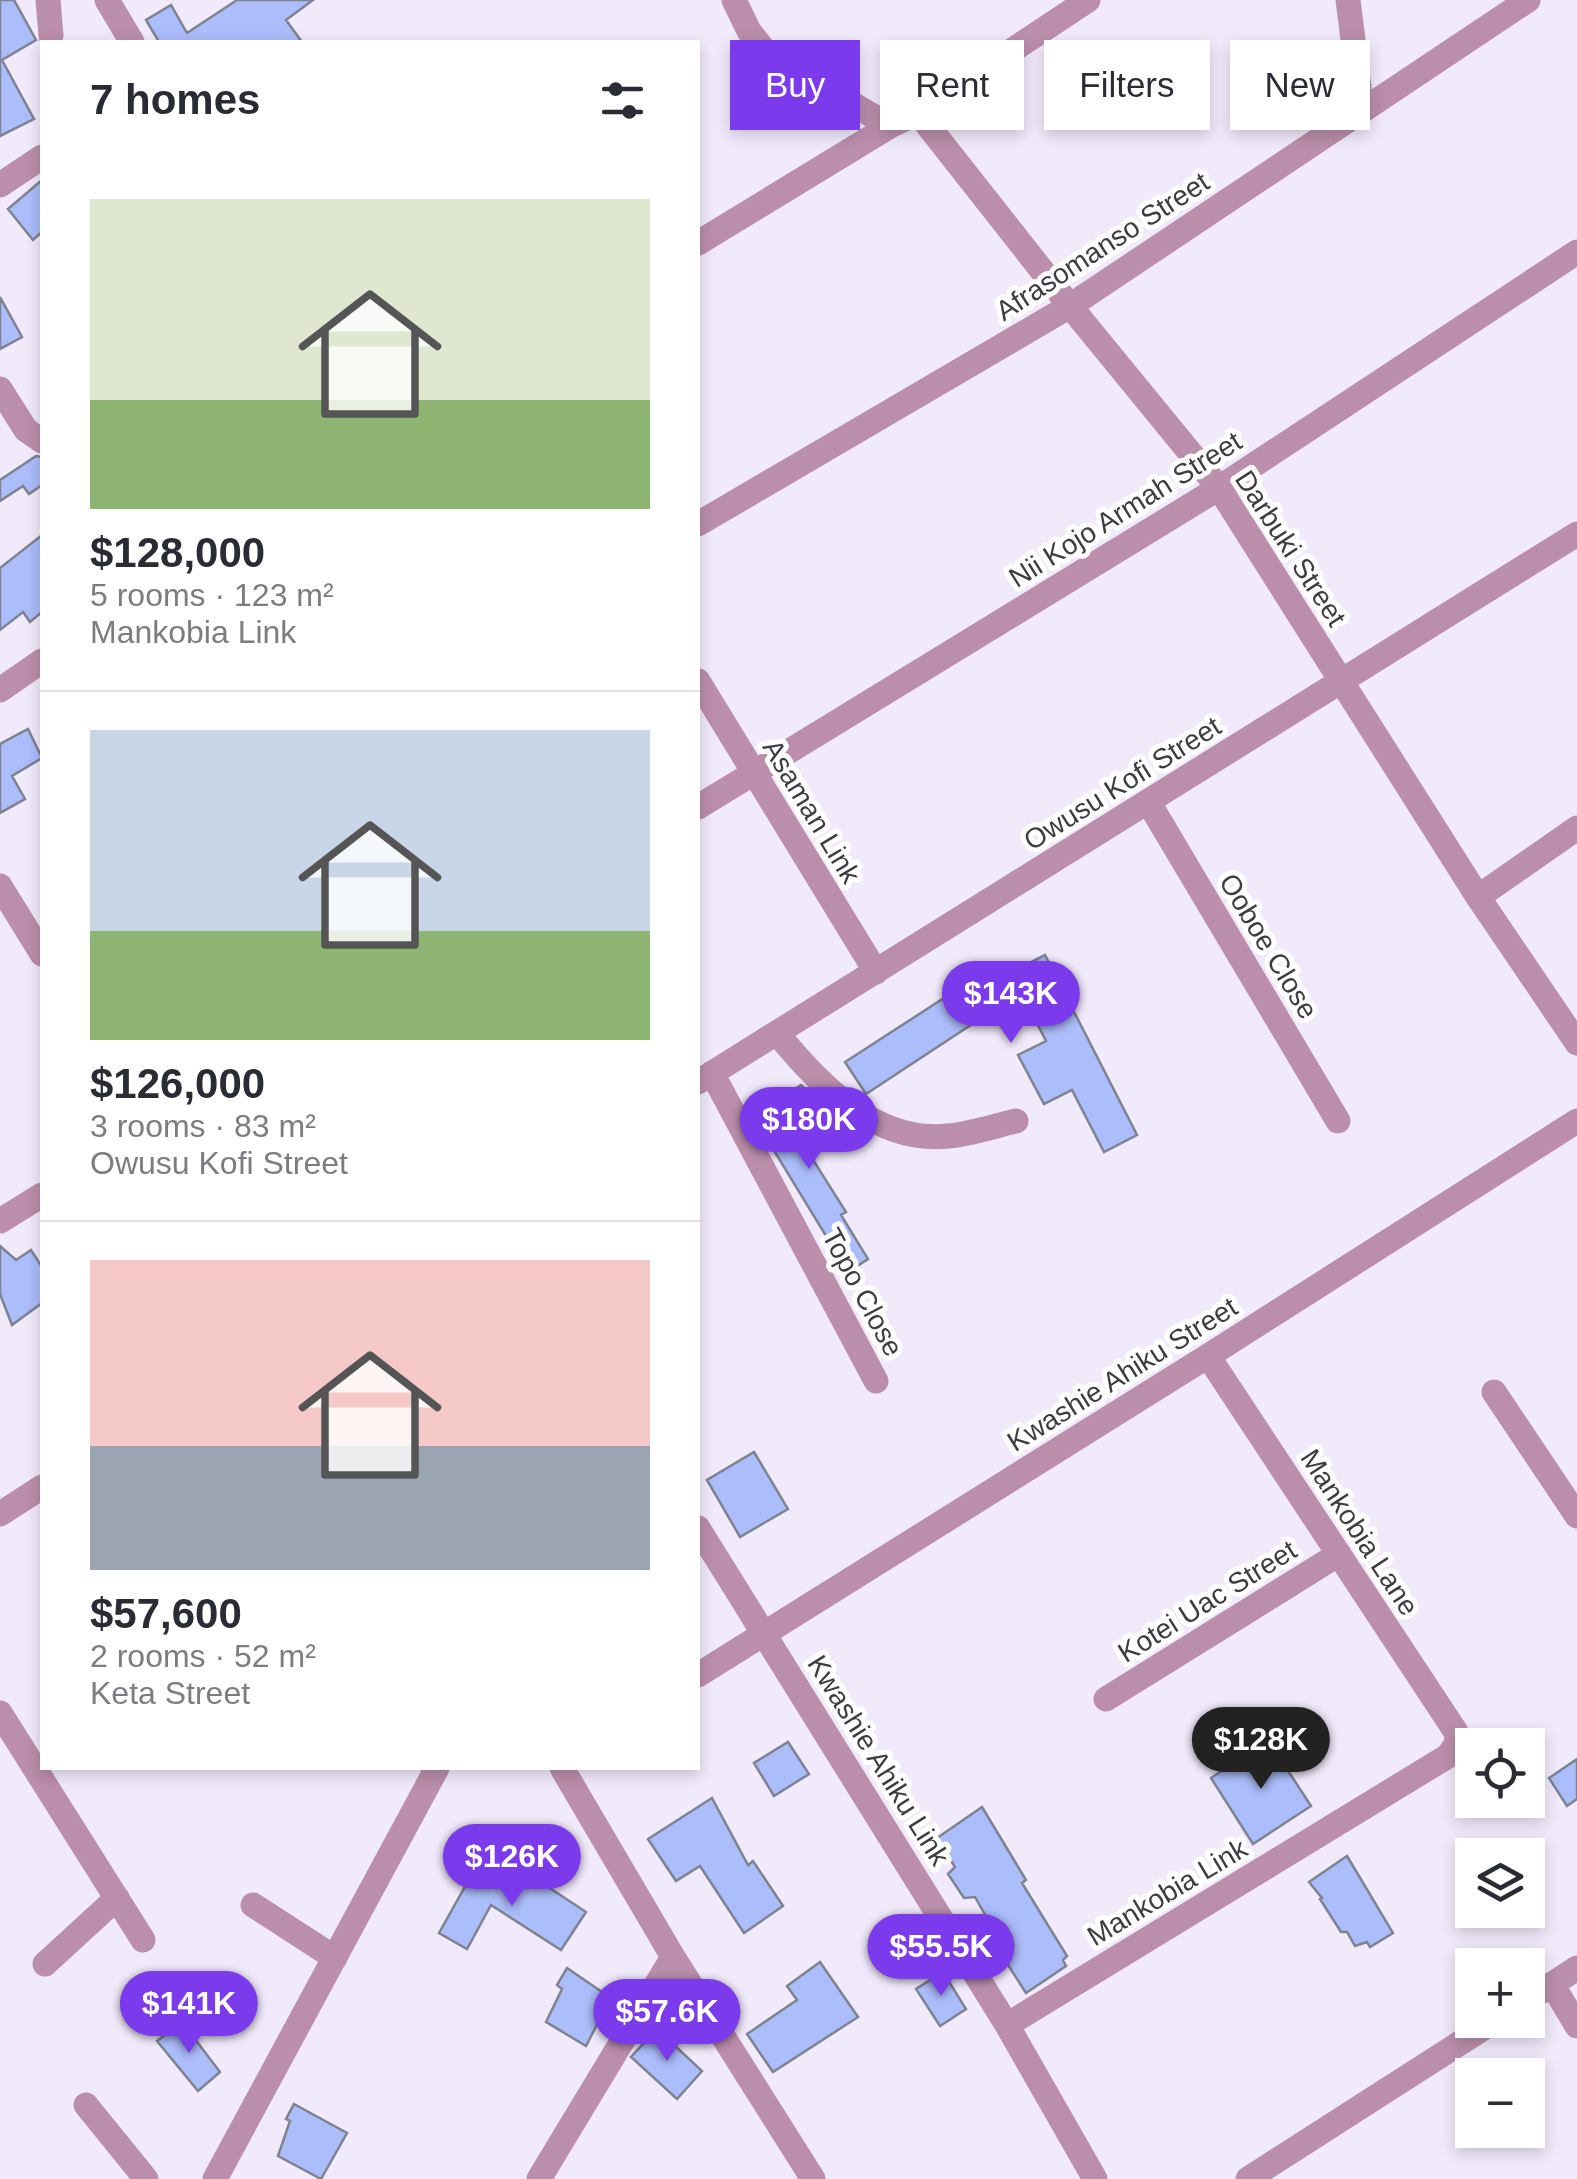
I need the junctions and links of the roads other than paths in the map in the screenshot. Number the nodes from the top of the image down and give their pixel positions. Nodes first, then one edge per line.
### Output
1 (48, 0) edge
2 (106, 0) edge
3 (734, 0) edge
4 (1088, 0) edge
5 (1348, 0) edge
6 (1528, 0) edge
7 (51, 36) dead end
8 (131, 40) edge
9 (1353, 40) edge
10 (1024, 43) edge
11 (1370, 105) edge
12 (880, 120) edge
13 (883, 130) edge
14 (931, 130) edge
15 (1332, 130) edge
16 (40, 158) edge
17 (0, 186) edge
18 (700, 242) edge
19 (1577, 252) edge
20 (1070, 306) junction
21 (0, 389) edge
22 (40, 440) edge
23 (1219, 488) junction
24 (700, 523) edge
25 (1577, 534) edge
26 (40, 663) edge
27 (1340, 681) junction
28 (700, 684) edge
29 (0, 690) edge
30 (754, 772) junction
31 (1149, 803) junction
32 (700, 806) edge
33 (1577, 828) edge
34 (0, 886) edge
35 (1478, 897) junction
36 (40, 944) edge
37 (876, 972) junction
38 (777, 1033) junction
39 (1577, 1043) edge
40 (705, 1077) edge
41 (1338, 1120) dead end
42 (1016, 1121) dead end
43 (1577, 1121) edge
44 (40, 1196) edge
45 (0, 1221) edge
46 (1208, 1356) junction
47 (876, 1381) dead end
48 (1494, 1392) dead end
49 (40, 1488) edge
50 (0, 1514) edge
51 (1577, 1516) edge
52 (700, 1531) edge
53 (1339, 1554) junction
54 (764, 1631) junction
55 (700, 1675) edge
56 (1106, 1699) dead end
57 (0, 1713) edge
58 (1455, 1730) edge
59 (1455, 1747) edge
60 (40, 1761) edge
61 (436, 1770) edge
62 (563, 1770) edge
63 (50, 1773) edge
64 (117, 1898) junction
65 (253, 1905) dead end
66 (144, 1940) dead end
67 (673, 1957) junction
68 (335, 1958) junction
69 (45, 1964) dead end
70 (1577, 1968) edge
71 (1552, 1984) junction
72 (1545, 1989) edge
73 (1007, 2025) junction
74 (1577, 2026) edge
75 (1468, 2038) edge
76 (86, 2105) dead end
77 (809, 2177) edge
78 (146, 2179) edge
79 (215, 2179) edge
80 (539, 2179) edge
81 (1095, 2179) edge
82 (1248, 2179) edge

1 - 7 street
2 - 8 street
3 - 12 street
4 - 10 street
5 - 9 street
6 - 11 street, Afrasomanso Street
13 - 18 street
14 - 20 street, Darbuki Street
15 - 20 street, Afrasomanso Street
16 - 17 street
19 - 23 street, Nii Kojo Armah Street
20 - 23 street, Darbuki Street
20 - 24 street, Afrasomanso Street
21 - 22 street
23 - 27 street, Darbuki Street
23 - 30 street, Nii Kojo Armah Street
25 - 27 street, Owusu Kofi Street
26 - 29 street
27 - 31 street, Owusu Kofi Street
27 - 35 street, Darbuki Street
28 - 30 street, Asaman Link
30 - 32 street, Nii Kojo Armah Street
30 - 37 street, Asaman Link
31 - 37 street, Owusu Kofi Street
31 - 41 street, Ooboe Close
33 - 35 street
34 - 36 street
35 - 39 street, Darbuki Street
37 - 38 street, Owusu Kofi Street
38 - 40 street, Owusu Kofi Street
38 - 42 street
40 - 47 street, Topo Close
43 - 46 street, Kwashie Ahiku Street
44 - 45 street
46 - 53 street, Mankobia Lane
46 - 54 street, Kwashie Ahiku Street
48 - 51 street
49 - 50 street
52 - 54 street, Kwashie Ahiku Link
53 - 56 street, Kotei Uac Street
53 - 58 street, Mankobia Lane
54 - 55 street, Kwashie Ahiku Street
54 - 73 street, Kwashie Ahiku Link
57 - 60 street
59 - 73 street, Mankobia Link
61 - 68 street
62 - 67 street
63 - 64 street
64 - 66 street
64 - 69 street
65 - 68 street
67 - 77 street
67 - 80 street
68 - 79 street
70 - 71 street
71 - 72 street
71 - 74 street
73 - 81 street, Kwashie Ahiku Link
75 - 82 street
76 - 78 street

